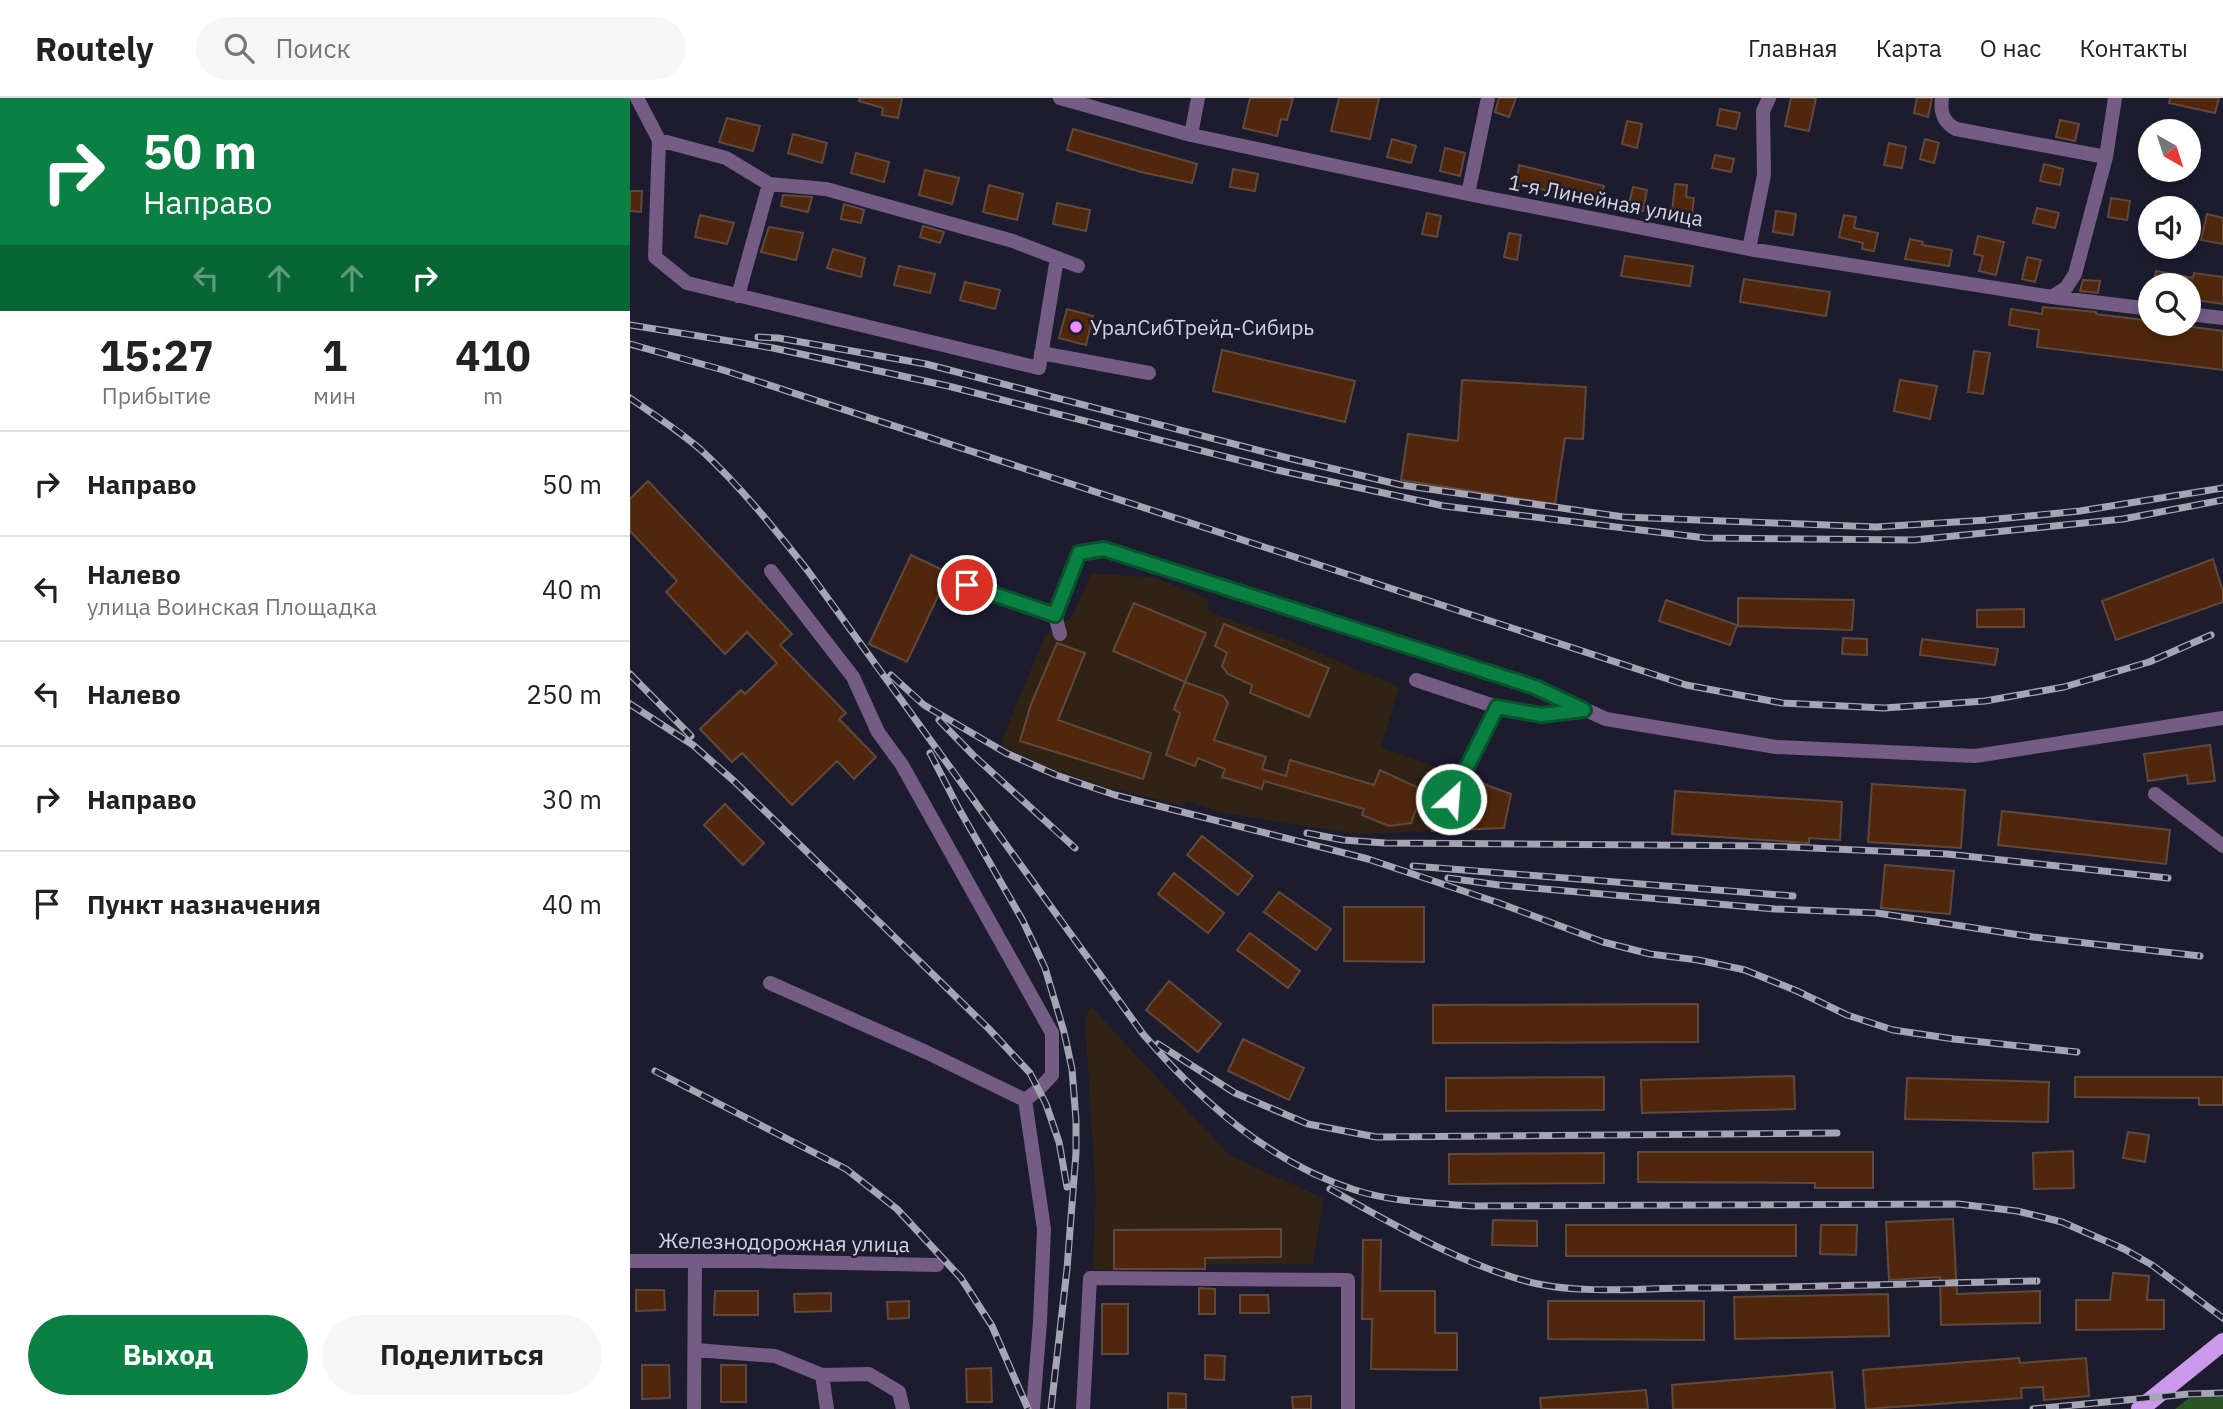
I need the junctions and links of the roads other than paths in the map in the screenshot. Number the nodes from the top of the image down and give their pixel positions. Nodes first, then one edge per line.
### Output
1 (637, 98) edge
2 (1060, 98) edge
3 (1198, 98) edge
4 (1488, 98) edge
5 (1769, 98) edge
6 (1942, 98) edge
7 (2115, 98) edge
8 (1191, 135) junction
9 (659, 141) junction
10 (2106, 158) junction
11 (769, 184) junction
12 (1468, 194) junction
13 (1749, 249) junction
14 (1057, 258) junction
15 (1078, 265) dead end
16 (738, 296) junction
17 (2052, 297) junction
18 (2138, 307) edge
19 (2201, 315) edge
20 (2223, 318) edge
21 (1041, 353) junction
22 (1149, 373) dead end
23 (771, 571) dead end
24 (967, 585) dead end
25 (1055, 615) junction
26 (1060, 634) dead end
27 (1416, 680) dead end
28 (1497, 707) junction
29 (1584, 710) junction
30 (2223, 718) edge
31 (2155, 794) dead end
32 (1451, 799) dead end
33 (2223, 846) edge
34 (769, 983) dead end
35 (1025, 1100) junction
36 (630, 1261) edge
37 (695, 1261) junction
38 (937, 1265) dead end
39 (2223, 1342) edge
40 (695, 1350) junction
41 (822, 1375) junction
42 (694, 1409) edge
43 (827, 1409) edge
44 (903, 1409) edge
45 (1033, 1409) edge
46 (1083, 1409) edge
47 (1348, 1409) edge
48 (2140, 1409) edge

1 - 9 street
2 - 8 street, 1-я Линейная улица
3 - 8 street
4 - 12 street
5 - 13 street
6 - 10 street
7 - 10 street
8 - 12 street, 1-я Линейная улица
9 - 11 street
9 - 16 street
10 - 17 street
11 - 14 street
11 - 16 street
12 - 13 street, 1-я Линейная улица
13 - 17 street, 1-я Линейная улица
14 - 15 street
14 - 21 street
16 - 21 street
17 - 18 street, 1-я Линейная улица
19 - 20 street
21 - 22 street
23 - 35 street
24 - 25 street
25 - 26 street
25 - 29 street
27 - 28 street
28 - 29 street
28 - 32 street
29 - 30 street
31 - 33 street
34 - 35 street
35 - 45 street
36 - 37 street, Железнодорожная улица
37 - 38 street, Железнодорожная улица
37 - 40 street
39 - 48 main road
40 - 41 street
40 - 42 street
41 - 43 street
41 - 44 street
46 - 47 street

